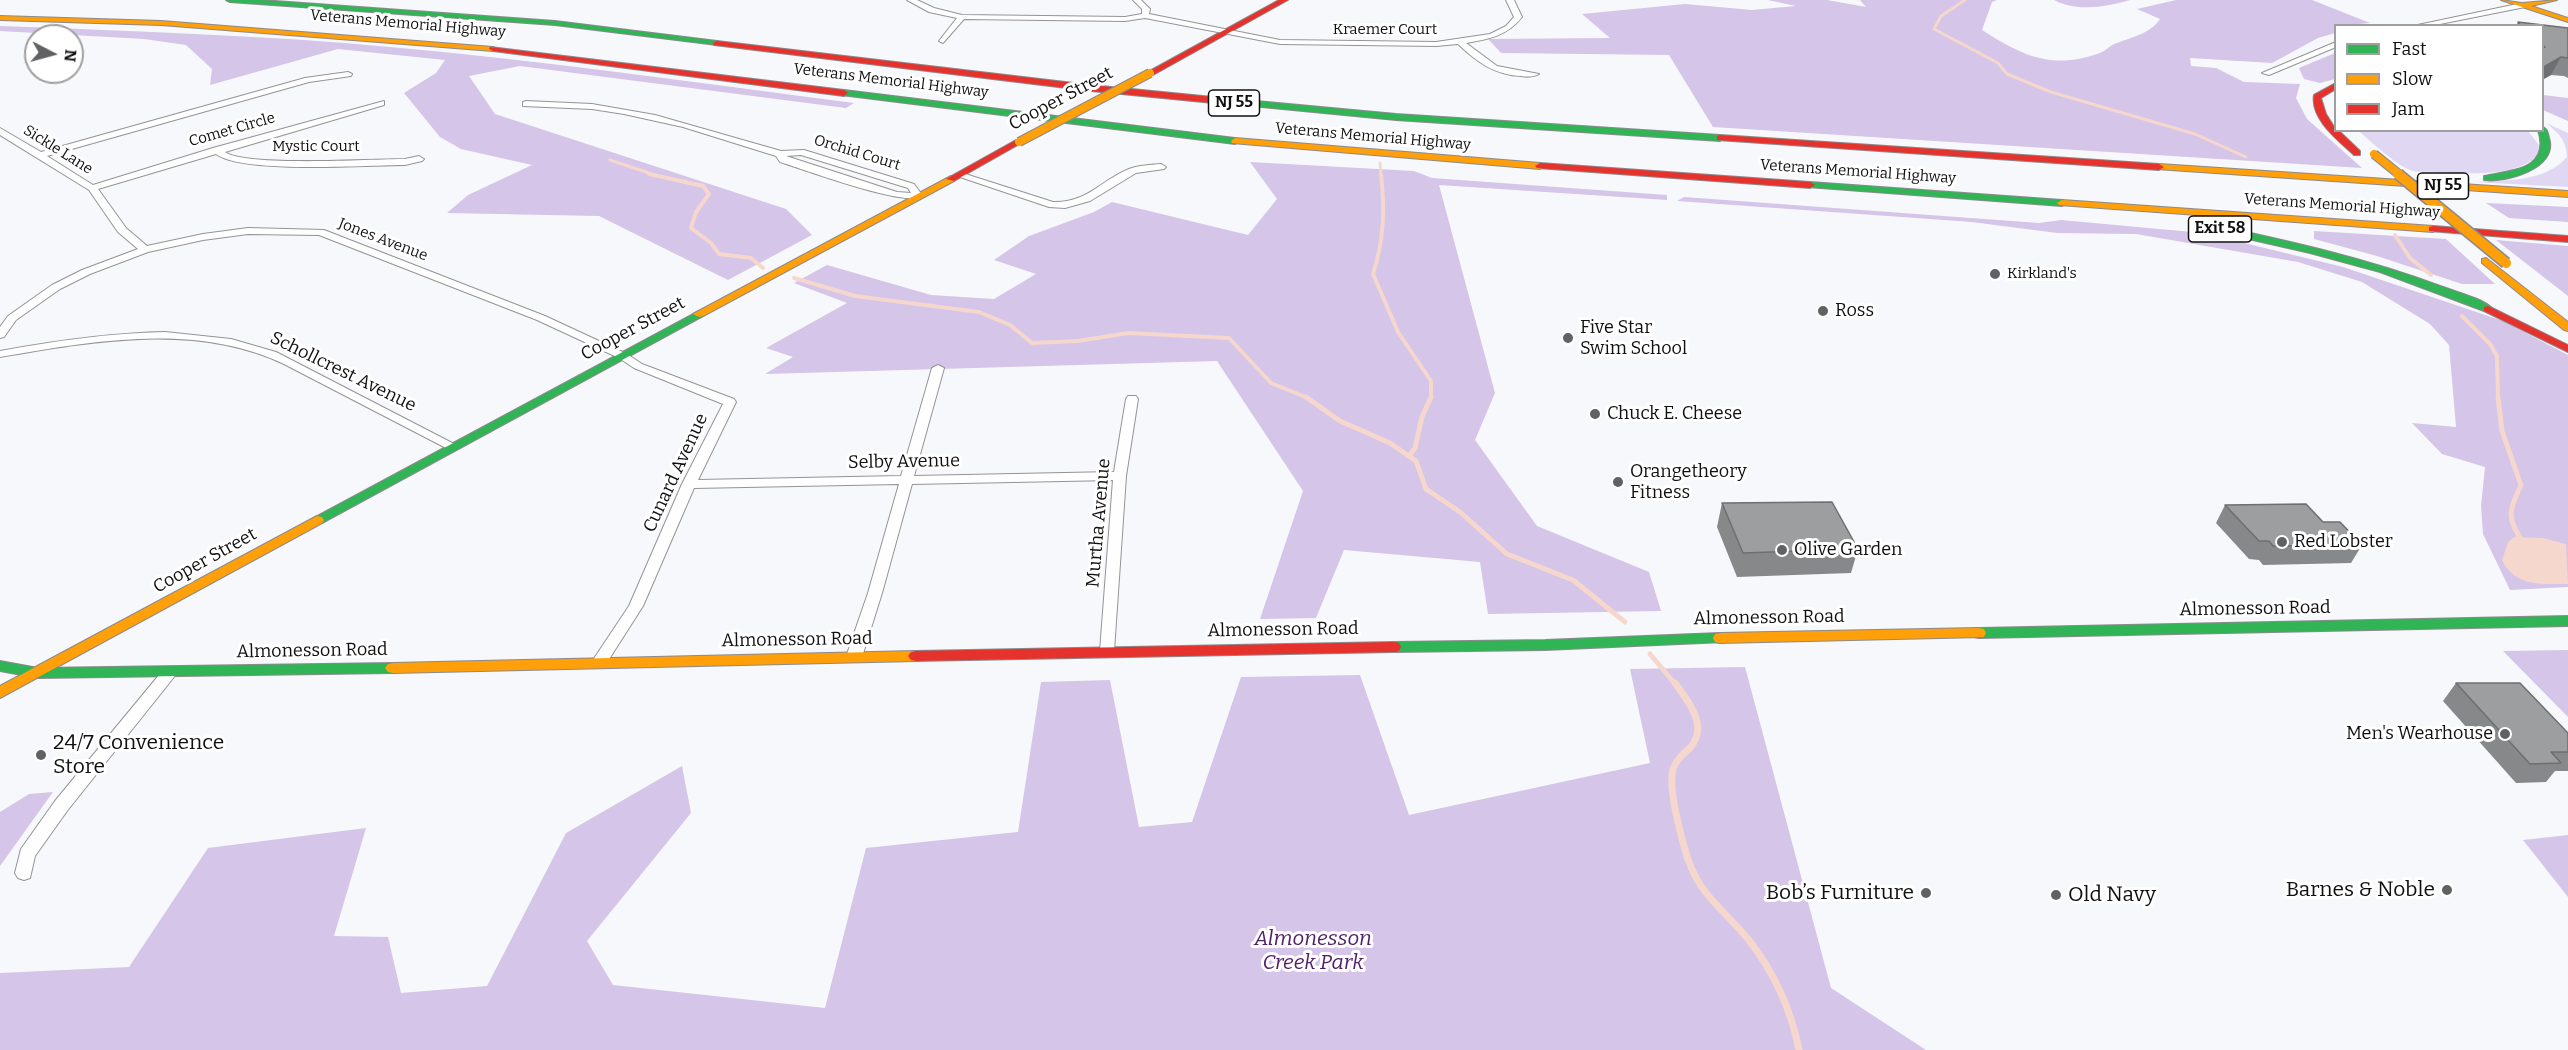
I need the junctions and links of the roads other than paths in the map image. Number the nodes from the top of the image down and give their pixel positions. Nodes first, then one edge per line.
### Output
1 (230, 0) edge
2 (911, 0) edge
3 (1137, 0) edge
4 (1284, 0) edge
5 (1510, 0) edge
6 (2505, 0) edge
7 (2553, 0) edge
8 (2560, 0) edge
9 (2522, 5) junction
10 (962, 16) junction
11 (1144, 16) junction
12 (0, 18) edge
13 (2568, 19) edge
14 (2426, 24) edge
15 (1226, 32) junction
16 (943, 41) dead end
17 (1460, 42) junction
18 (2334, 45) edge
19 (2266, 73) dead end
20 (348, 74) dead end
21 (1535, 74) dead end
22 (2334, 87) edge
23 (381, 103) dead end
24 (526, 104) dead end
25 (2545, 123) edge
26 (2334, 130) edge
27 (0, 131) edge
28 (2336, 132) edge
29 (2350, 132) edge
30 (216, 150) junction
31 (38, 156) junction
32 (418, 159) dead end
33 (1161, 167) dead end
34 (959, 175) junction
35 (2318, 177) junction
36 (92, 188) junction
37 (1853, 189) junction
38 (2568, 194) edge
39 (918, 196) junction
40 (2568, 239) edge
41 (145, 249) junction
42 (2568, 314) edge
43 (2568, 328) edge
44 (0, 335) edge
45 (2568, 349) edge
46 (0, 354) edge
47 (623, 356) junction
48 (938, 368) dead end
49 (1132, 399) dead end
50 (452, 446) junction
51 (1120, 476) junction
52 (907, 480) junction
53 (688, 484) junction
54 (2568, 621) edge
55 (1107, 651) junction
56 (854, 657) junction
57 (599, 663) junction
58 (0, 666) edge
59 (38, 673) junction
60 (170, 673) junction
61 (0, 693) edge
62 (24, 873) dead end

1 - 35 main road, Veterans Memorial Highway / NJ 55
2 - 10 street, Kraemer Court
3 - 11 street
4 - 15 main road, Cooper Street
5 - 17 street, Kraemer Court
6 - 9 main road
7 - 9 main road
8 - 13 main road
9 - 13 main road
9 - 14 street
10 - 11 street, Kraemer Court
10 - 16 street
11 - 15 street, Kraemer Court
12 - 37 main road, Veterans Memorial Highway / NJ 55
15 - 17 street, Kraemer Court
15 - 34 main road, Cooper Street, bridge
17 - 21 street
18 - 19 street
20 - 31 street
22 - 26 main road
23 - 30 street, Comet Circle
24 - 39 street, Orchid Court
25 - 35 main road
27 - 31 street, Sickle Lane
28 - 43 main road
29 - 42 main road, bridge
30 - 32 street, Mystic Court
30 - 36 street, Comet Circle
31 - 36 street, Sickle Lane
33 - 34 street
34 - 39 main road, Cooper Street
35 - 38 main road, Veterans Memorial Highway / NJ 55
36 - 41 street, Sickle Lane
37 - 40 main road, Veterans Memorial Highway / NJ 55
37 - 45 main road, Exit 58
39 - 47 main road, Cooper Street
41 - 44 street, Jones Avenue
41 - 47 street, Jones Avenue
46 - 50 street, Schollcrest Avenue
47 - 50 main road, Cooper Street
47 - 53 street, Cunard Avenue
48 - 52 street
49 - 51 street, Murtha Avenue
50 - 59 main road, Cooper Street
51 - 52 street, Selby Avenue
51 - 55 street, Murtha Avenue
52 - 53 street, Selby Avenue
52 - 56 street
53 - 57 street, Cunard Avenue
54 - 55 main road, Almonesson Road
55 - 56 main road, Almonesson Road
56 - 57 main road, Almonesson Road
57 - 60 main road, Almonesson Road
58 - 59 main road, Almonesson Road
59 - 60 main road, Almonesson Road
59 - 61 main road, Cooper Street
60 - 62 street

